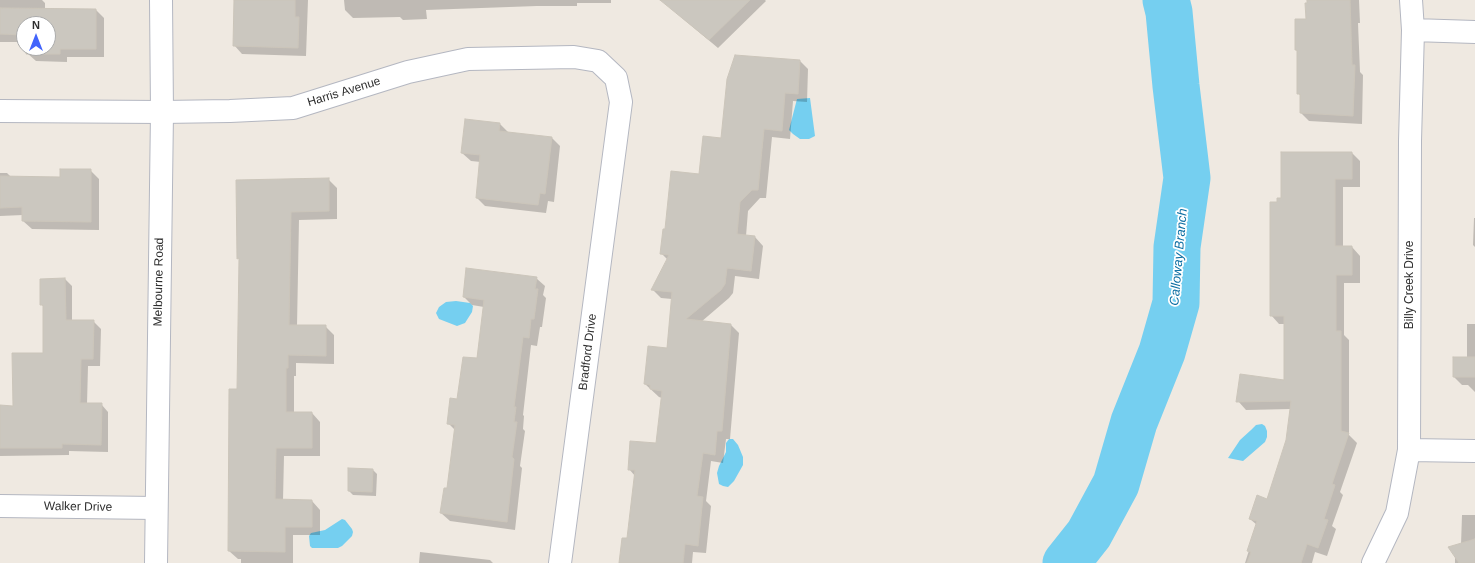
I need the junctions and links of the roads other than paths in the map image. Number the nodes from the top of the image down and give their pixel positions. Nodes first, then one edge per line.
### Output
1 (161, 0) edge
2 (1411, 0) edge
3 (1413, 30) junction
4 (1475, 32) edge
5 (0, 110) edge
6 (162, 112) junction
7 (615, 140) joint
8 (1410, 450) junction
9 (1475, 451) edge
10 (0, 506) edge
11 (156, 508) junction
12 (156, 563) edge
13 (560, 563) edge
14 (1373, 563) edge

1 - 6 street, Melbourne Road
2 - 3 street, Billy Creek Drive
3 - 4 street
3 - 8 street, Billy Creek Drive
5 - 6 street, Harris Avenue
6 - 7 street, Harris Avenue
6 - 11 street, Melbourne Road
7 - 13 street, Bradford Drive
8 - 9 street
8 - 14 street, Billy Creek Drive
10 - 11 street, Walker Drive
11 - 12 street, Melbourne Road

